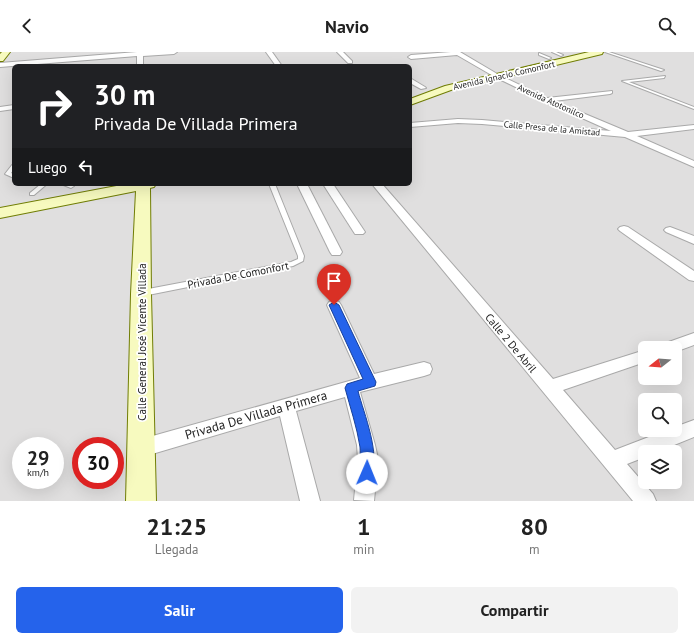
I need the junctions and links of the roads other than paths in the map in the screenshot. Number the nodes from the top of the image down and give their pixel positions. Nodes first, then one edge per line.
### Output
1 (6, 52) edge
2 (174, 52) edge
3 (269, 52) edge
4 (340, 52) edge
5 (431, 52) edge
6 (576, 52) edge
7 (599, 52) edge
8 (606, 52) edge
9 (140, 53) edge
10 (457, 53) edge
11 (404, 54) dead end
12 (540, 54) dead end
13 (552, 55) edge
14 (411, 57) dead end
15 (0, 59) edge
16 (350, 62) dead end
17 (140, 64) edge
18 (278, 64) edge
19 (0, 65) edge
20 (662, 70) dead end
21 (494, 74) junction
22 (664, 77) dead end
23 (412, 81) edge
24 (422, 88) junction
25 (412, 91) edge
26 (610, 92) dead end
27 (546, 100) junction
28 (412, 101) edge
29 (12, 107) edge
30 (694, 108) edge
31 (0, 109) edge
32 (412, 125) edge
33 (694, 127) edge
34 (629, 135) junction
35 (694, 164) edge
36 (12, 169) edge
37 (12, 175) edge
38 (42, 186) edge
39 (68, 186) edge
40 (135, 186) edge
41 (145, 186) edge
42 (273, 186) edge
43 (303, 186) edge
44 (329, 186) edge
45 (379, 186) edge
46 (32, 194) junction
47 (0, 200) edge
48 (0, 213) edge
49 (624, 229) dead end
50 (670, 230) dead end
51 (359, 232) dead end
52 (694, 240) edge
53 (336, 252) dead end
54 (694, 277) edge
55 (141, 294) junction
56 (334, 305) dead end
57 (694, 339) edge
58 (682, 343) edge
59 (638, 358) edge
60 (424, 369) dead end
61 (370, 382) junction
62 (351, 388) junction
63 (549, 388) junction
64 (286, 406) junction
65 (694, 428) edge
66 (142, 448) junction
67 (612, 461) junction
68 (364, 500) dead end
69 (141, 501) edge
70 (310, 501) edge
71 (646, 501) edge

1 - 15 main road
2 - 9 street
3 - 18 street
4 - 16 street
5 - 11 street
6 - 13 main road, Avenida Ignacio Comonfort
7 - 21 main road, Avenida Ignacio Comonfort
8 - 20 lane
9 - 17 street
9 - 19 street
10 - 14 street
10 - 21 street, Avenida Atotonilco
12 - 13 lane
13 - 21 main road, Avenida Ignacio Comonfort
21 - 24 main road, Avenida Ignacio Comonfort
21 - 27 street, Avenida Atotonilco
21 - 28 main road, Avenida Ignacio Comonfort
22 - 30 lane
23 - 24 street
24 - 25 main road, Avenida Ignacio Comonfort
26 - 27 street
27 - 34 street, Avenida Atotonilco
29 - 31 street
32 - 34 street, Calle Presa de la Amistad
33 - 34 street, Calle Presa de la Amistad
34 - 35 street, Avenida Atotonilco
36 - 37 lane
38 - 46 lane
39 - 46 main road
40 - 48 main road
41 - 55 main road, Calle General José Vicente Villada
42 - 55 lane, Privada De Comonfort
43 - 53 street
44 - 51 street
45 - 63 street, Calle 2 De Abril
46 - 47 main road
49 - 54 street
50 - 52 street
55 - 66 main road, Calle General José Vicente Villada
56 - 61 street
57 - 58 street
59 - 63 street
60 - 61 street, Privada De Villada Primera
61 - 62 street, Privada De Villada Primera
62 - 64 street, Privada De Villada Primera
62 - 68 street
63 - 67 street, Calle 2 De Abril
64 - 66 street, Privada De Villada Primera
64 - 70 street
65 - 67 street
66 - 69 main road, Calle General José Vicente Villada
67 - 71 street, Calle 2 De Abril

